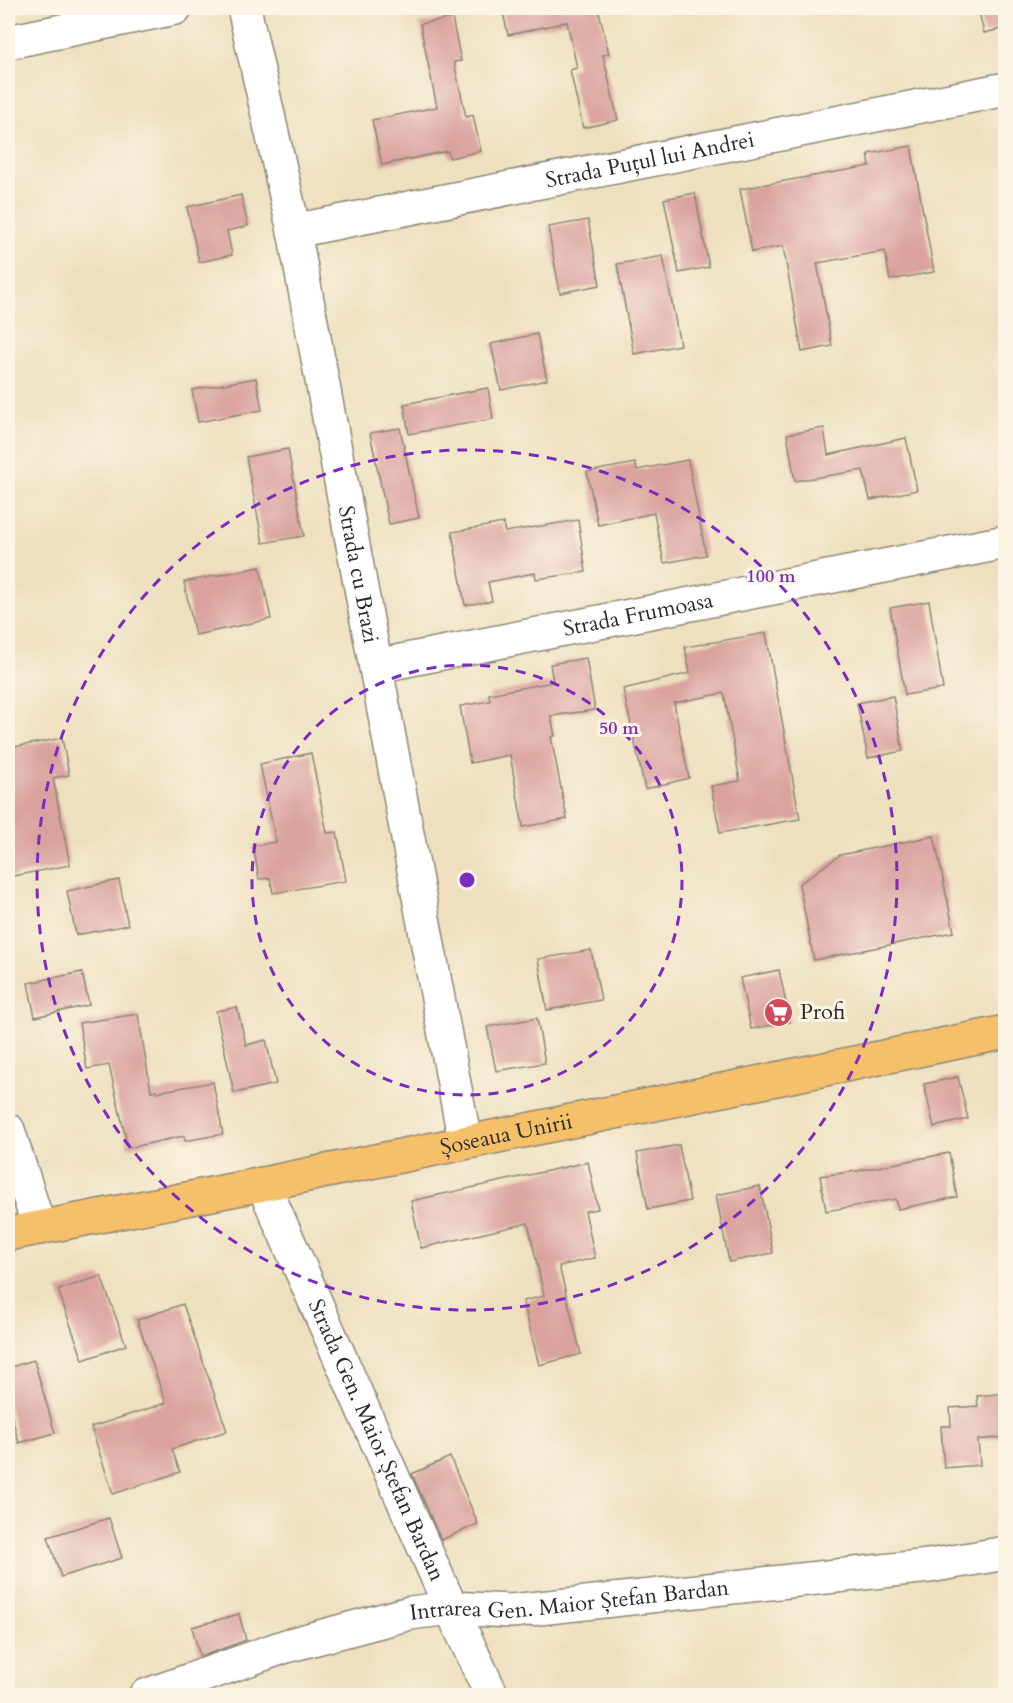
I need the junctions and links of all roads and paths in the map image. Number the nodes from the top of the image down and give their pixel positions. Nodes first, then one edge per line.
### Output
1 (175, 8) edge
2 (244, 8) edge
3 (8, 42) edge
4 (1005, 89) edge
5 (294, 231) junction
6 (1005, 542) edge
7 (376, 666) junction
8 (1005, 1032) edge
9 (8, 1130) edge
10 (465, 1142) junction
11 (263, 1184) junction
12 (39, 1227) junction
13 (8, 1234) edge
14 (1005, 1553) edge
15 (451, 1608) junction
16 (145, 1695) edge
17 (492, 1695) edge

1 - 3 street
2 - 5 street, Strada cu Brazi
4 - 5 street, Strada Puțul lui Andrei
5 - 7 street, Strada cu Brazi
6 - 7 street, Strada Frumoasa
7 - 10 street, Strada cu Brazi
8 - 10 main road, Șoseaua Unirii
9 - 12 street
10 - 11 main road, Șoseaua Unirii
11 - 12 main road, Șoseaua Unirii
11 - 15 street, Strada Gen. Maior Ștefan Bardan
12 - 13 main road, Șoseaua Unirii
14 - 15 street, Intrarea Gen. Maior Ștefan Bardan
15 - 16 street, Intrarea Gen. Maior Ștefan Bardan
15 - 17 street, Strada Gen. Maior Ștefan Bardan

